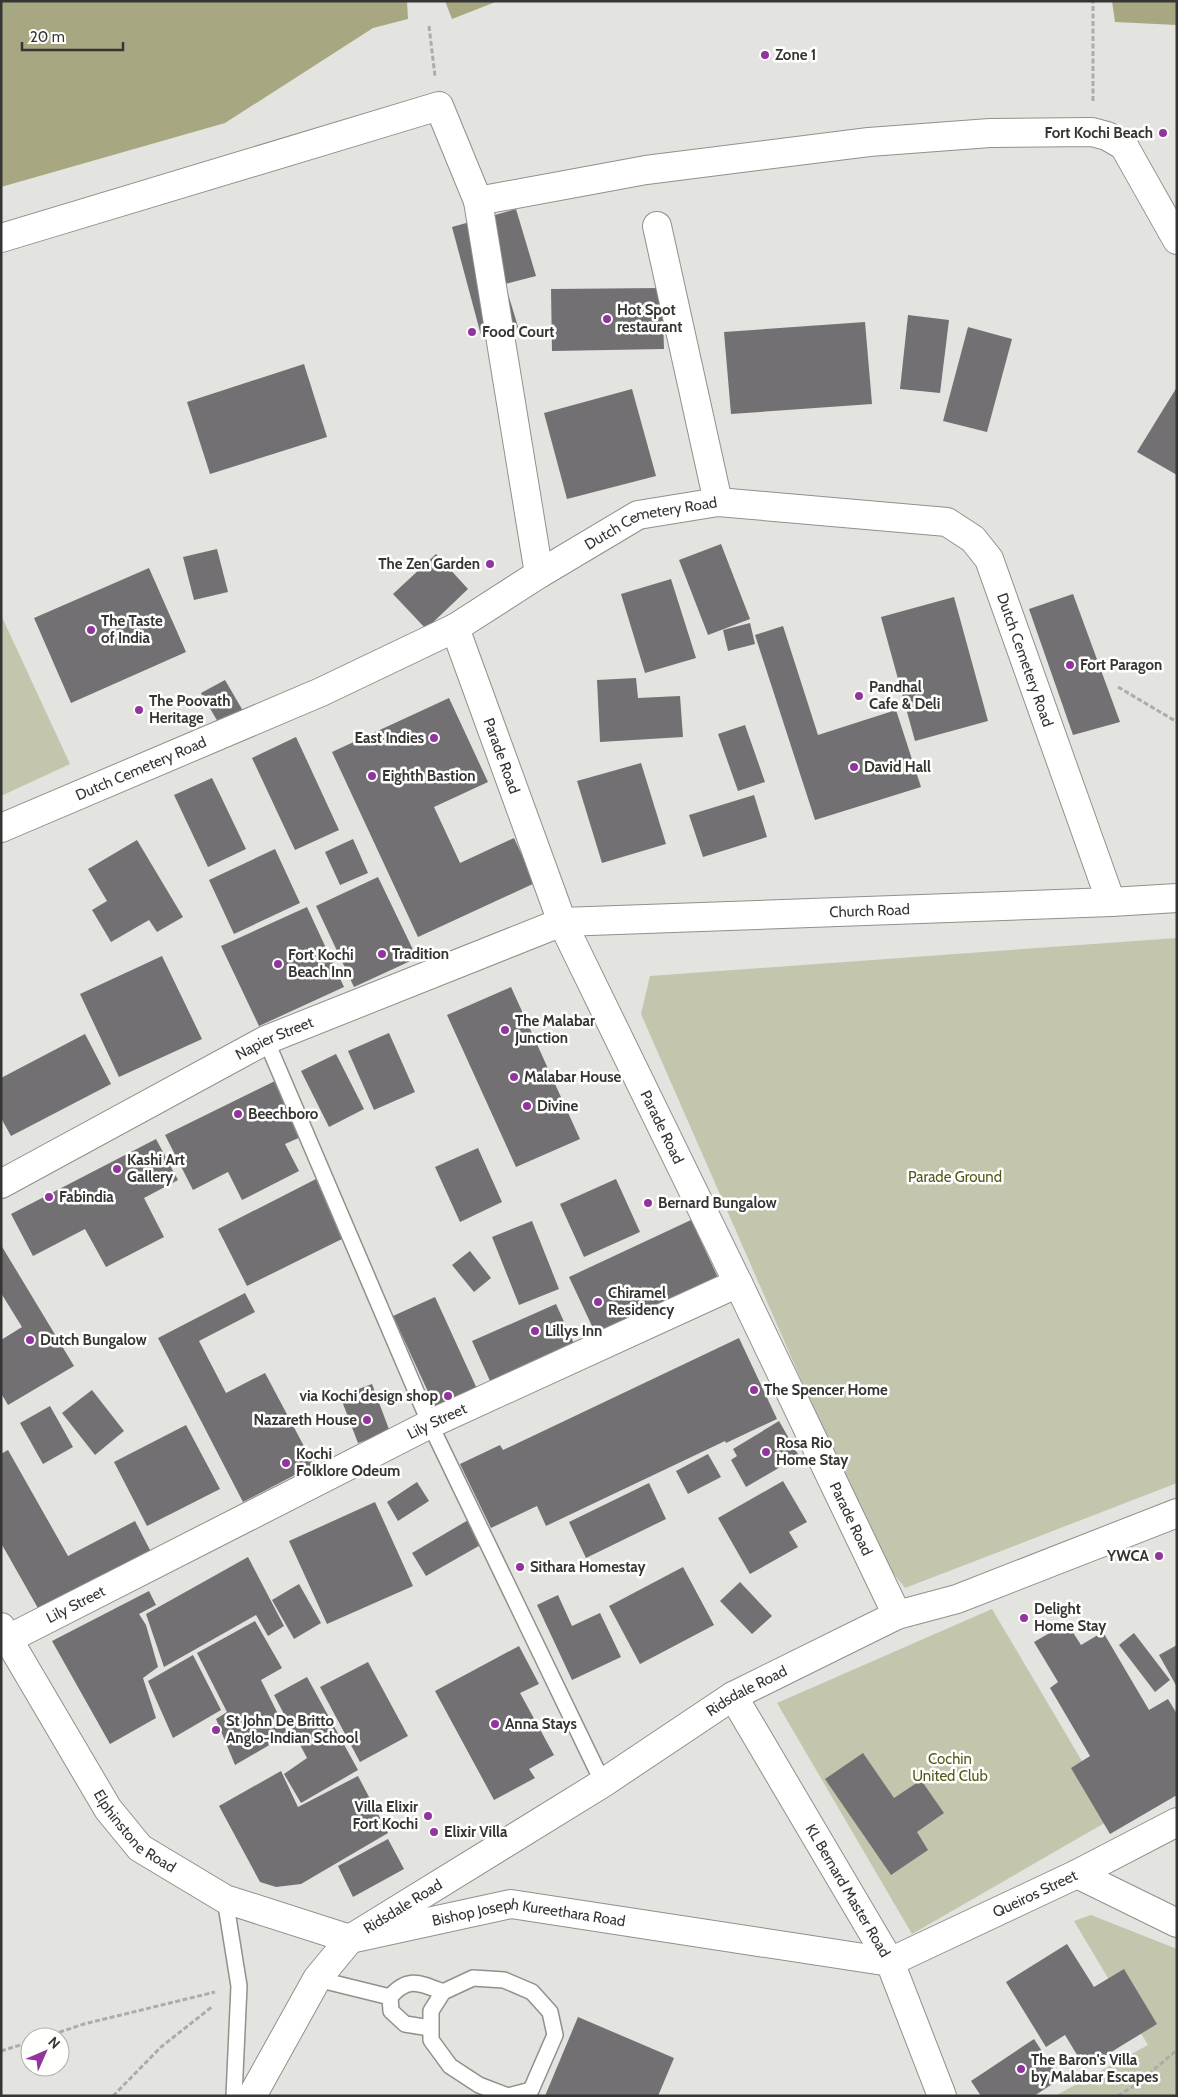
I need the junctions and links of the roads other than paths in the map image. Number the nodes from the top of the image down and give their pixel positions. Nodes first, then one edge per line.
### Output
1 (478, 201) junction
2 (657, 226) dead end
3 (1, 238) edge
4 (1177, 240) edge
5 (718, 502) junction
6 (539, 574) junction
7 (455, 628) junction
8 (1, 828) edge
9 (1177, 898) edge
10 (1111, 902) junction
11 (562, 922) junction
12 (266, 1040) junction
13 (1, 1184) edge
14 (738, 1283) junction
15 (430, 1424) junction
16 (1177, 1513) edge
17 (897, 1615) junction
18 (5, 1633) edge
19 (734, 1696) junction
20 (603, 1783) junction
21 (1177, 1822) edge
22 (1077, 1874) junction
23 (225, 1899) junction
24 (1177, 1923) edge
25 (350, 1939) junction
26 (890, 1962) junction
27 (318, 1979) junction
28 (443, 1992) junction
29 (390, 1997) junction
30 (430, 2028) junction
31 (234, 2096) edge
32 (252, 2096) edge
33 (942, 2096) edge

1 - 3 street
1 - 4 street
1 - 6 street
2 - 5 street
5 - 6 street, Dutch Cemetery Road
5 - 10 street, Dutch Cemetery Road
6 - 7 street, Dutch Cemetery Road
7 - 8 street, Dutch Cemetery Road
7 - 11 street, Parade Road
9 - 10 street, Church Road
10 - 11 street, Church Road
11 - 12 street, Napier Street
11 - 14 street, Parade Road
12 - 13 street, Napier Street
12 - 15 lane
14 - 15 street, Lily Street
14 - 17 street, Parade Road
15 - 18 street, Lily Street
15 - 20 lane
16 - 17 street, Ridsdale Road
17 - 19 street, Ridsdale Road
18 - 23 street, Elphinstone Road
19 - 20 street, Ridsdale Road
19 - 26 street, KL Bernard Master Road
20 - 25 street, Ridsdale Road
21 - 22 street, Queiros Street
22 - 24 street
22 - 26 street, Queiros Street
23 - 25 street, Elphinstone Road
23 - 31 lane
25 - 26 street, Bishop Joseph Kureethara Road
25 - 27 street
26 - 33 street, KL Bernard Master Road
27 - 29 lane
27 - 32 street
28 - 29 lane
28 - 30 lane
28 - 30 lane
29 - 30 lane

